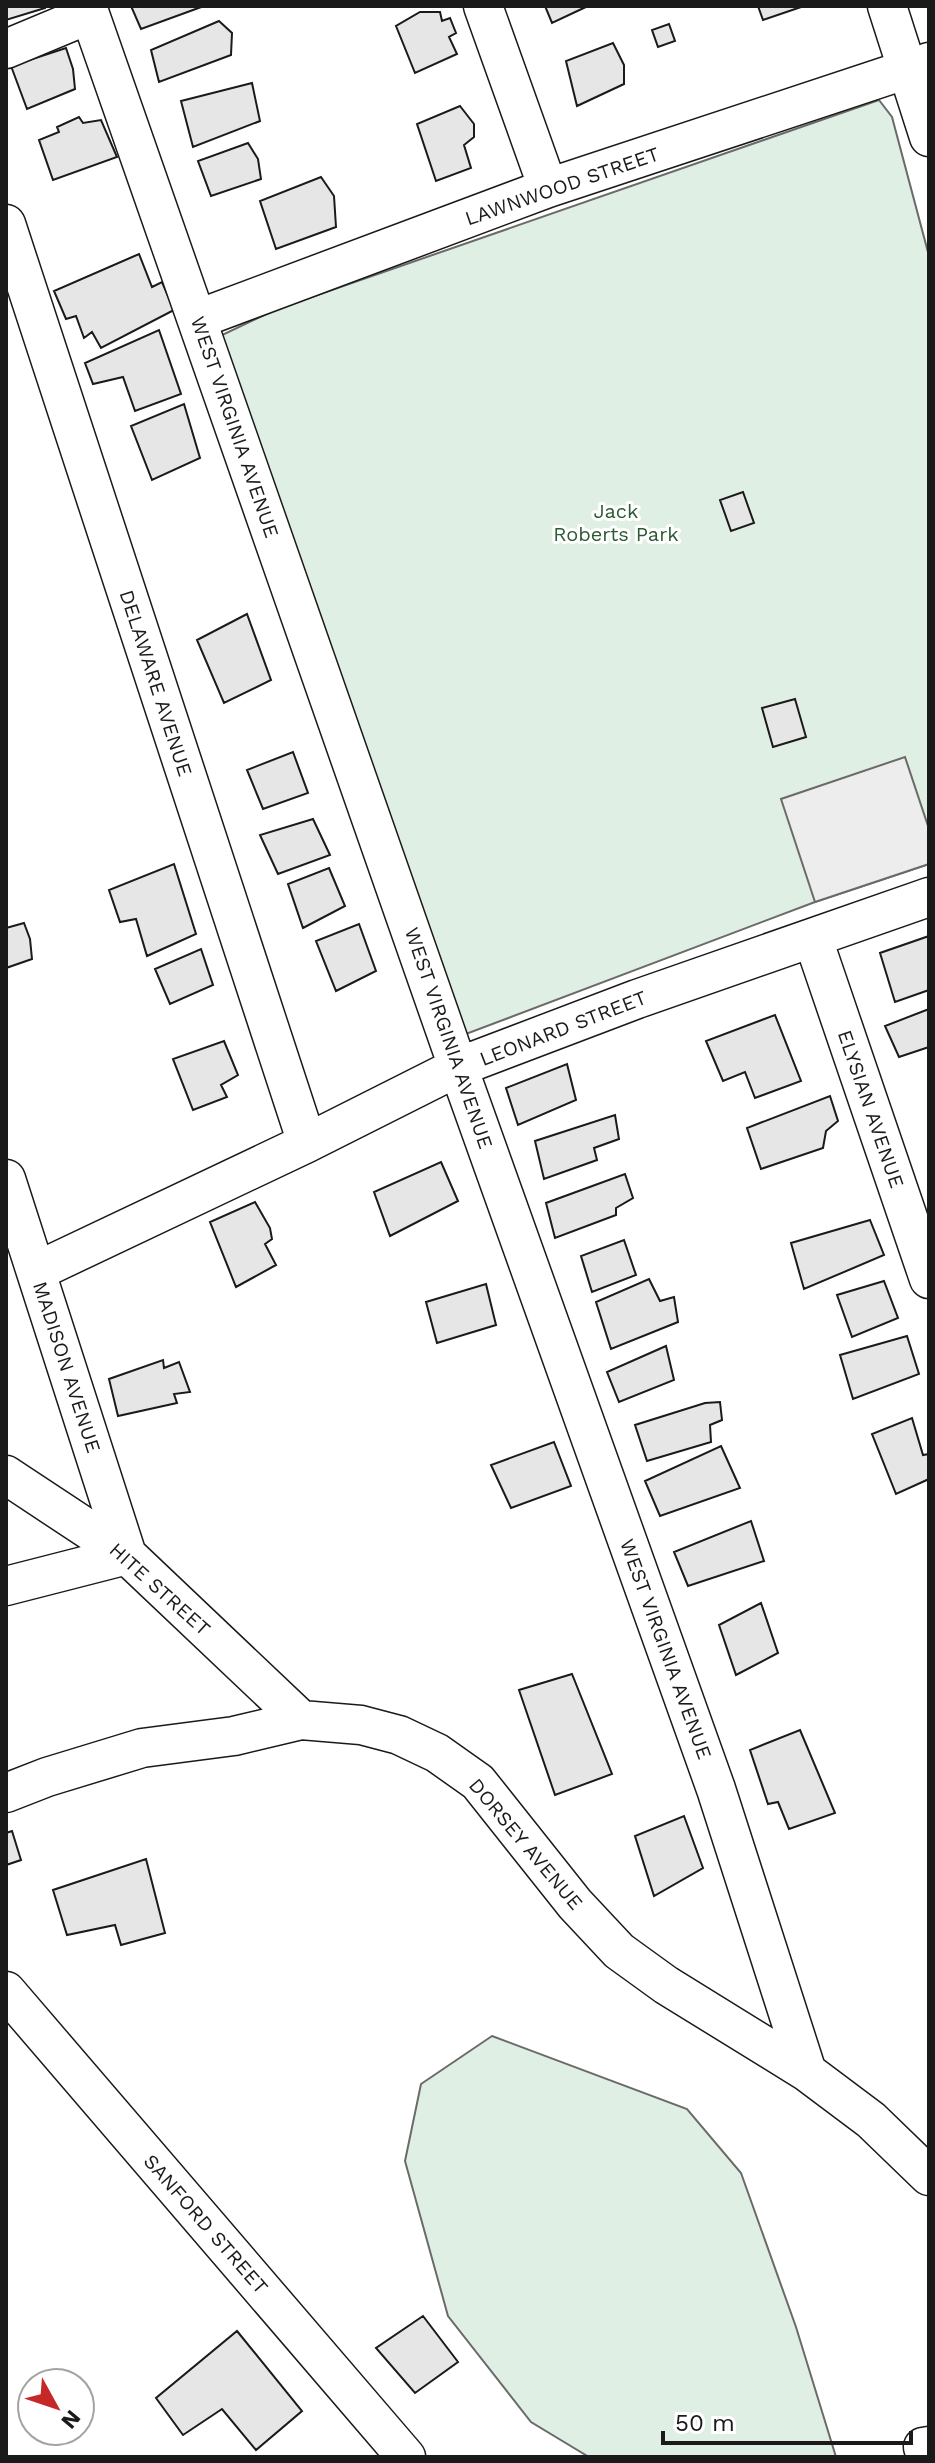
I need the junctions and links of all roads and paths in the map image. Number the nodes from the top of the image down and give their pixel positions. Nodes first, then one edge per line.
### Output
1 (483, 6) edge
2 (887, 6) edge
3 (89, 10) edge
4 (6, 49) edge
5 (919, 66) edge
6 (929, 137) edge
7 (548, 188) junction
8 (6, 224) edge
9 (198, 319) junction
10 (929, 897) edge
11 (813, 939) junction
12 (458, 1067) junction
13 (307, 1143) junction
14 (6, 1179) edge
15 (37, 1271) junction
16 (929, 1279) edge
17 (6, 1475) edge
18 (127, 1555) junction
19 (6, 1586) edge
20 (301, 1720) junction
21 (6, 1793) edge
22 (6, 1991) edge
23 (807, 2072) junction
24 (929, 2176) edge
25 (406, 2457) edge

1 - 7 street
2 - 5 street
3 - 4 street
3 - 9 street, WEST VIRGINIA AVENUE
5 - 6 street
5 - 7 street, LAWNWOOD STREET
7 - 9 street, LAWNWOOD STREET
8 - 13 street, DELAWARE AVENUE
9 - 12 street, WEST VIRGINIA AVENUE
10 - 11 street, LEONARD STREET
11 - 12 street, LEONARD STREET
11 - 16 street, ELYSIAN AVENUE
12 - 13 street, LEONARD STREET
12 - 23 street, WEST VIRGINIA AVENUE
13 - 15 street, LEONARD STREET
14 - 15 street, MADISON AVENUE
15 - 18 street, MADISON AVENUE
17 - 18 street, HITE STREET
18 - 19 street
18 - 20 street, HITE STREET
20 - 21 street, DORSEY AVENUE
20 - 23 street, DORSEY AVENUE
22 - 25 street, SANFORD STREET
23 - 24 street, DORSEY AVENUE

